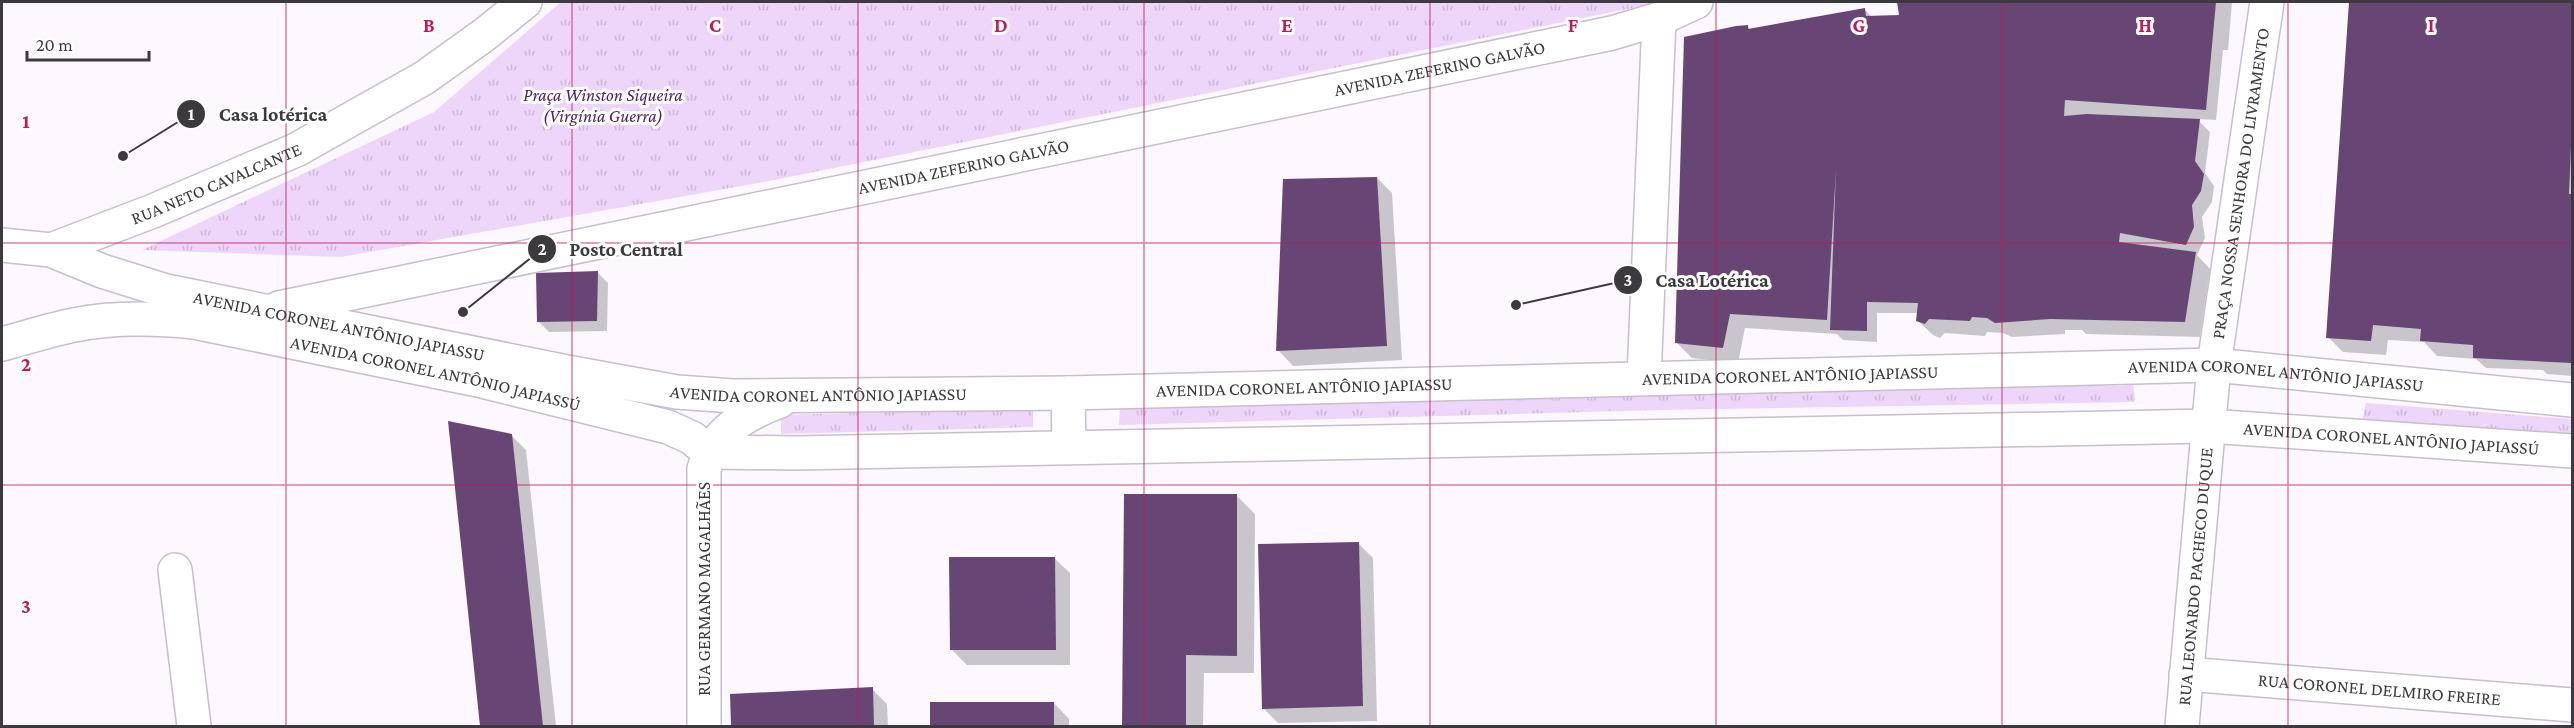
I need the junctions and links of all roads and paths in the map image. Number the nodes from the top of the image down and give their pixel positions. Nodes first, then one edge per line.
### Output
1 (525, 2) edge
2 (1695, 2) edge
3 (2267, 2) edge
4 (1659, 19) junction
5 (2, 245) edge
6 (51, 250) junction
7 (266, 311) junction
8 (2, 344) edge
9 (2214, 365) junction
10 (1644, 378) junction
11 (1068, 393) junction
12 (792, 396) junction
13 (2572, 400) edge
14 (2209, 426) junction
15 (1069, 447) junction
16 (2572, 451) edge
17 (709, 452) junction
18 (175, 570) dead end
19 (2186, 674) junction
20 (2572, 705) edge
21 (194, 726) edge
22 (704, 726) edge
23 (2182, 726) edge

1 - 6 street, RUA NETO CAVALCANTE
2 - 4 street, AVENIDA ZEFERINO GALVÃO
3 - 9 street, PRAÇA NOSSA SENHORA DO LIVRAMENTO
4 - 7 street, AVENIDA ZEFERINO GALVÃO
4 - 10 street
5 - 6 street
6 - 7 street, AVENIDA CORONEL ANTÔNIO JAPIASSU
7 - 12 street, AVENIDA CORONEL ANTÔNIO JAPIASSU
8 - 17 street, AVENIDA CORONEL ANTÔNIO JAPIASSÚ
9 - 10 street, AVENIDA CORONEL ANTÔNIO JAPIASSU
9 - 13 street, AVENIDA CORONEL ANTÔNIO JAPIASSU
9 - 14 street, PRAÇA NOSSA SENHORA DO LIVRAMENTO
10 - 11 street, AVENIDA CORONEL ANTÔNIO JAPIASSU
11 - 12 street, AVENIDA CORONEL ANTÔNIO JAPIASSU
11 - 15 street
12 - 17 street
14 - 15 street
14 - 16 street, AVENIDA CORONEL ANTÔNIO JAPIASSÚ
14 - 19 street, RUA LEONARDO PACHECO DUQUE
15 - 17 street
17 - 22 street, RUA GERMANO MAGALHÃES
18 - 21 street
19 - 20 street, RUA CORONEL DELMIRO FREIRE
19 - 23 street, RUA LEONARDO PACHECO DUQUE

